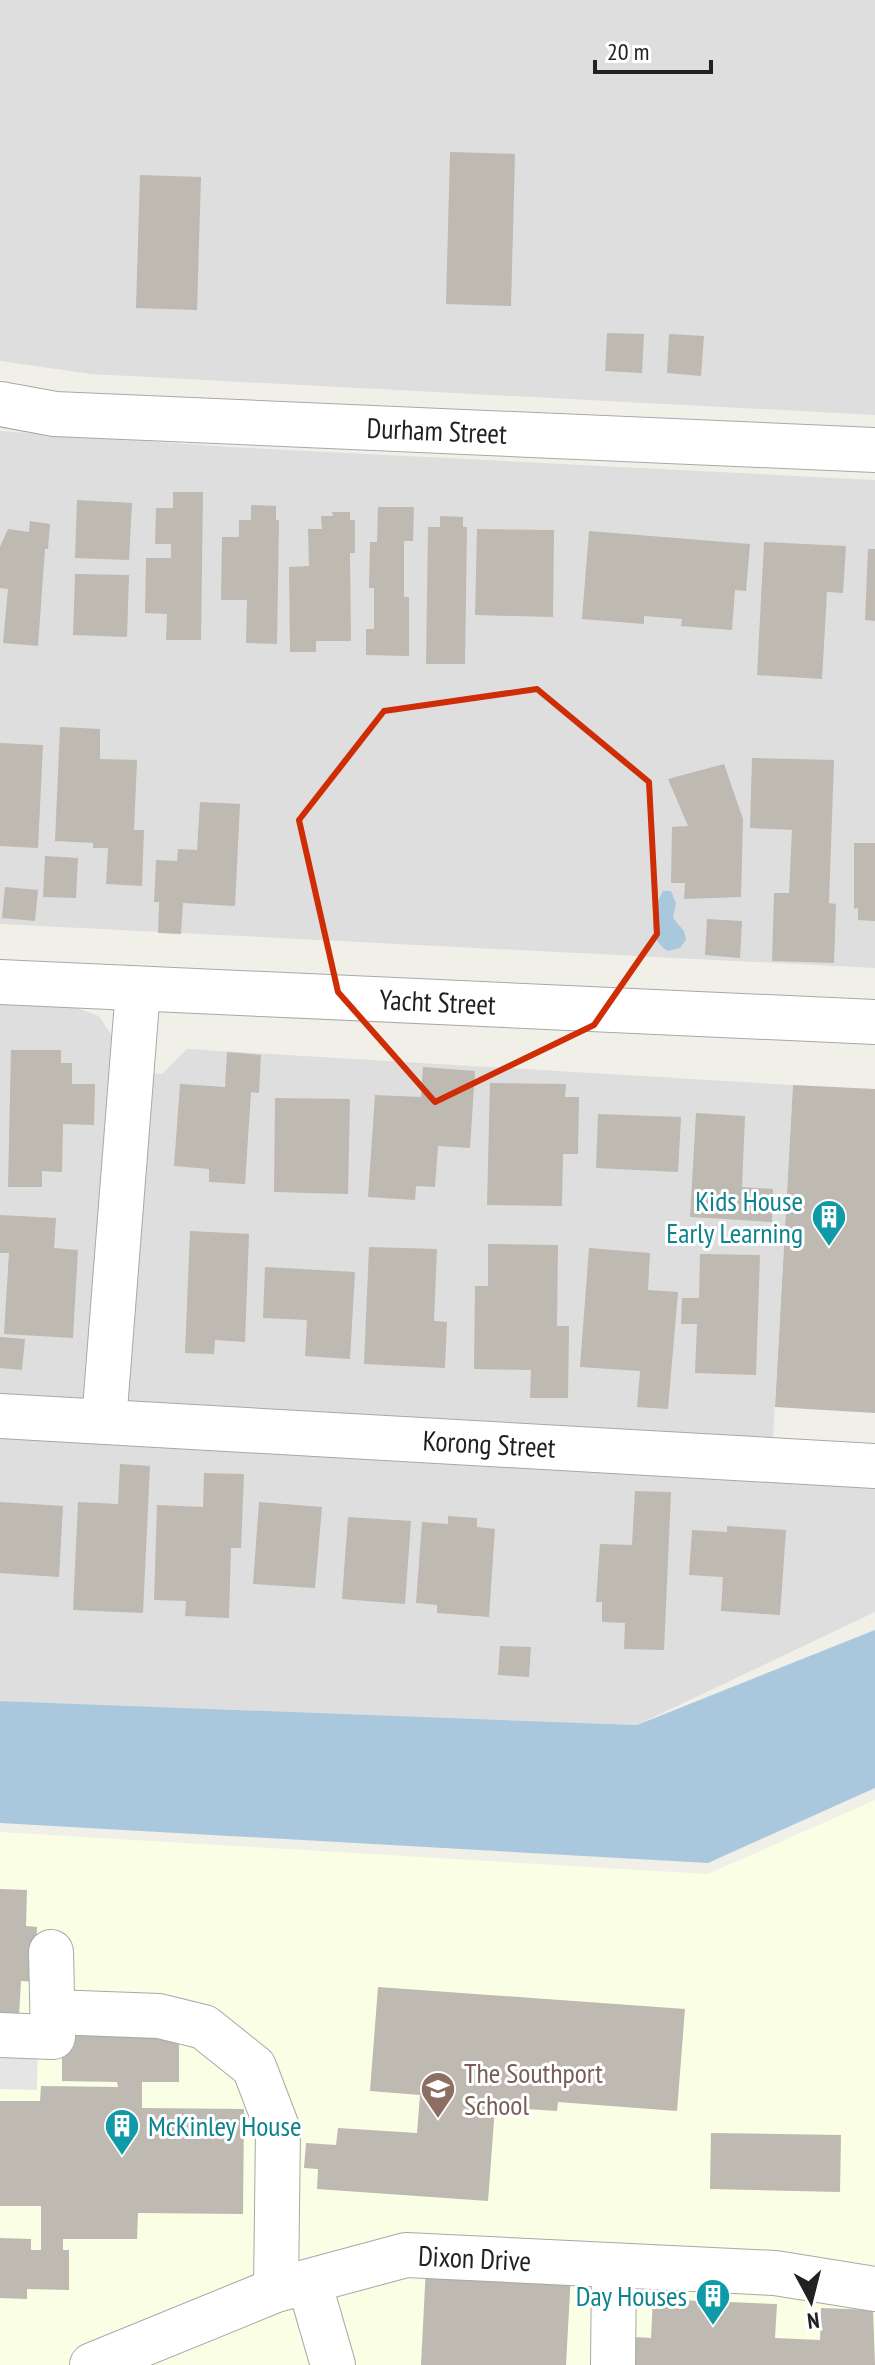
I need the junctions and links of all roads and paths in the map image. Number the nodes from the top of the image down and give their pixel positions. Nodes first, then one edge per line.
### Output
1 (0, 404) edge
2 (875, 450) edge
3 (0, 982) edge
4 (138, 989) junction
5 (875, 1022) edge
6 (0, 1416) edge
7 (104, 1422) junction
8 (875, 1466) edge
9 (51, 1952) dead end
10 (53, 2012) junction
11 (0, 2035) edge
12 (614, 2267) junction
13 (292, 2286) junction
14 (875, 2289) edge
15 (92, 2365) edge
16 (333, 2365) edge
17 (613, 2365) edge

1 - 2 street, Durham Street
3 - 4 street, Yacht Street
4 - 5 street, Yacht Street
4 - 7 street
6 - 7 street, Korong Street
7 - 8 street, Korong Street
9 - 10 street
10 - 11 street
10 - 13 street
12 - 13 street, Dixon Drive
12 - 14 street, Dixon Drive
12 - 17 street
13 - 15 street, Dixon Drive
13 - 16 street

